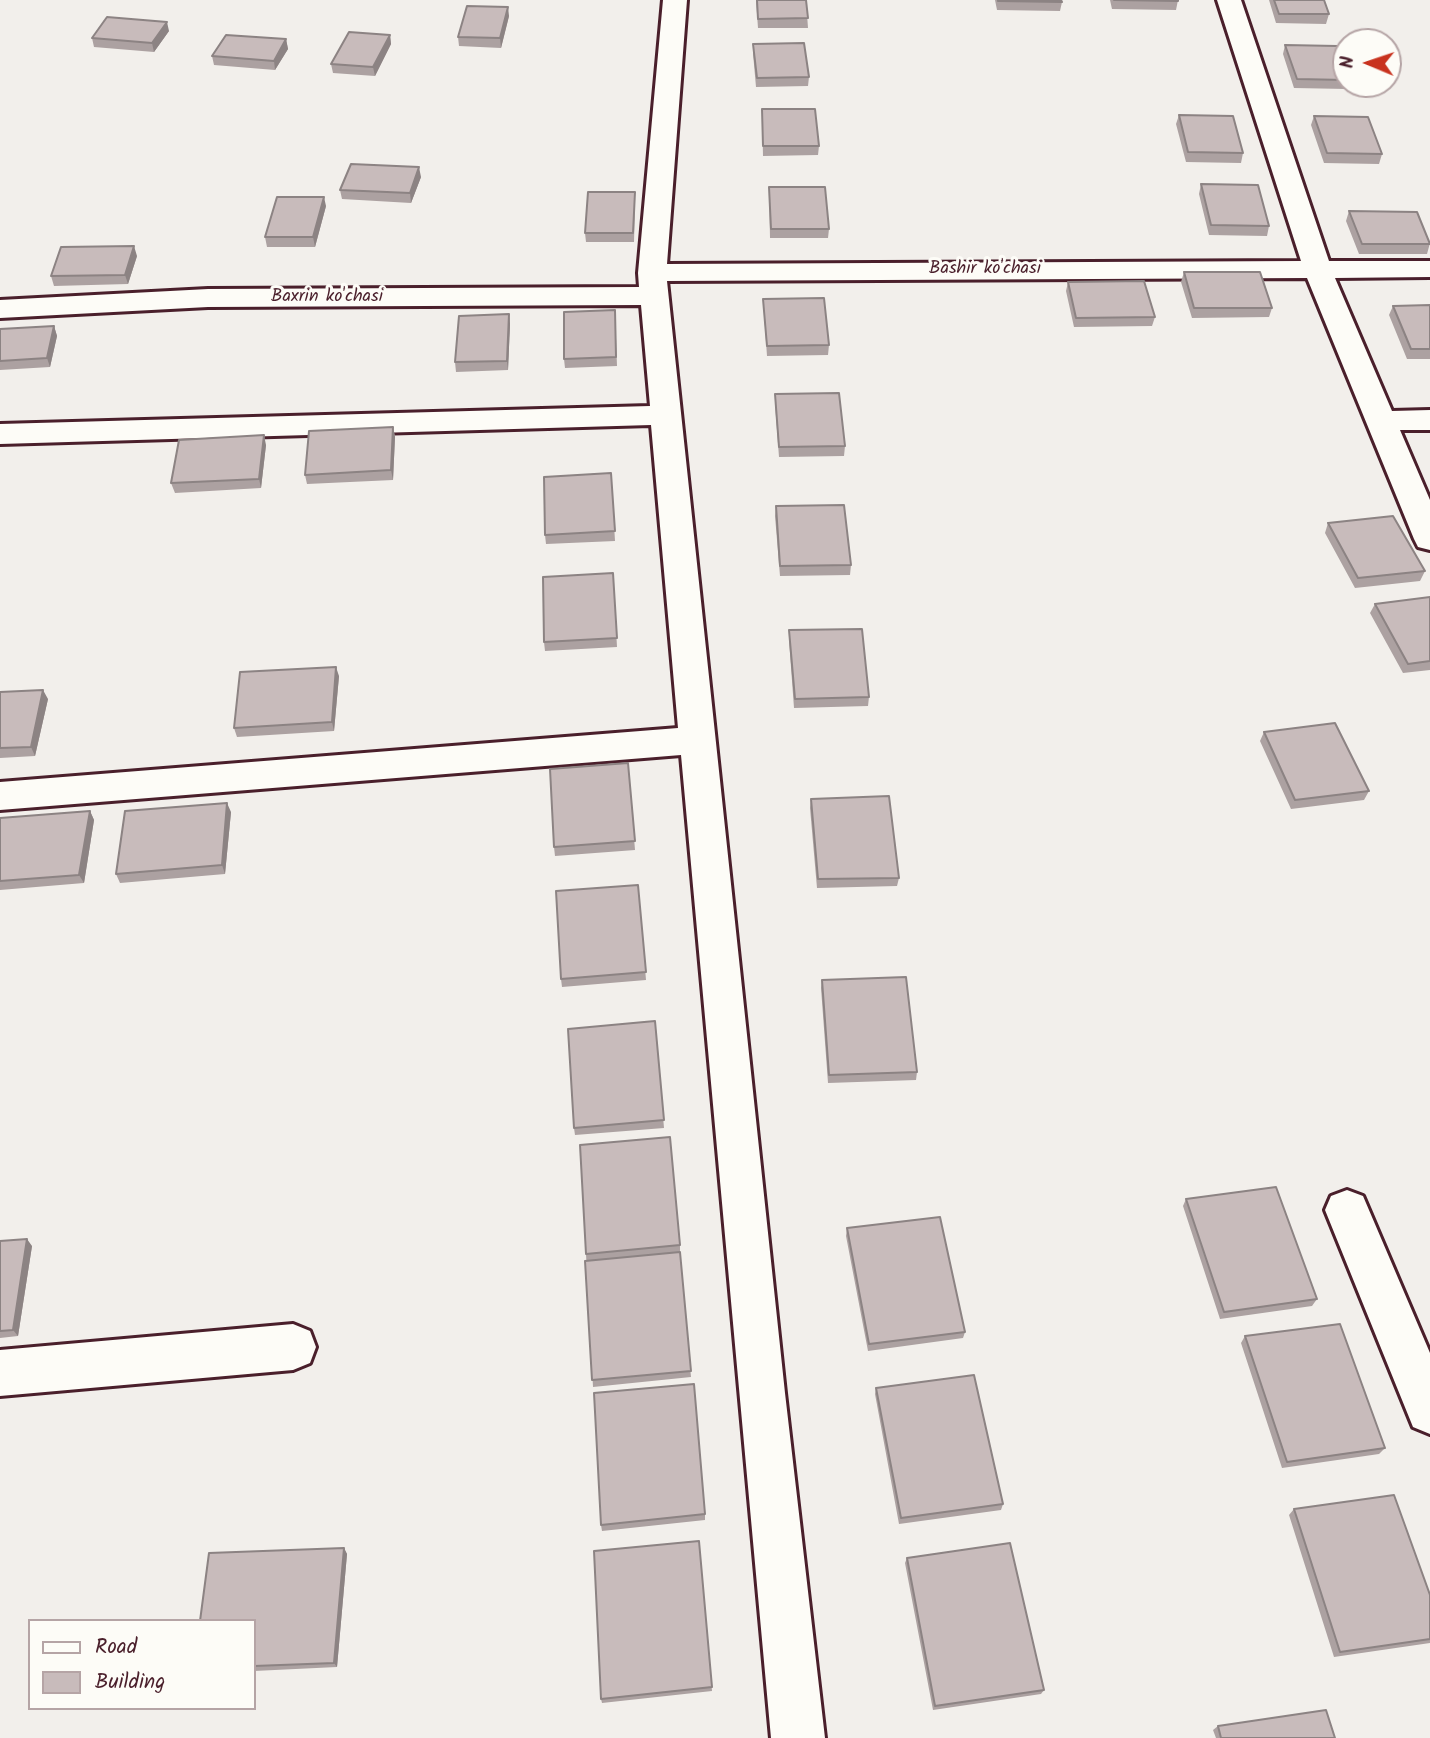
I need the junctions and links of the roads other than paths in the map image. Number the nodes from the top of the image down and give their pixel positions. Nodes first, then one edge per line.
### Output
1 (675, 0) edge
2 (1229, 0) edge
3 (1317, 268) junction
4 (1430, 269) edge
5 (653, 285) junction
6 (0, 309) edge
7 (666, 415) junction
8 (1430, 420) edge
9 (1381, 421) junction
10 (0, 434) edge
11 (1430, 539) edge
12 (698, 740) junction
13 (0, 796) edge
14 (1346, 1210) dead end
15 (293, 1347) dead end
16 (0, 1373) edge
17 (1430, 1410) edge
18 (798, 1738) edge

1 - 5 street
2 - 3 street
3 - 4 street, Bashir ko'chasi
3 - 5 street, Bashir ko'chasi
3 - 9 street
5 - 6 street, Baxrin ko'chasi
5 - 7 street
7 - 10 street
7 - 12 street
8 - 9 street
9 - 11 street
12 - 13 street
12 - 18 street
14 - 17 street
15 - 16 street

